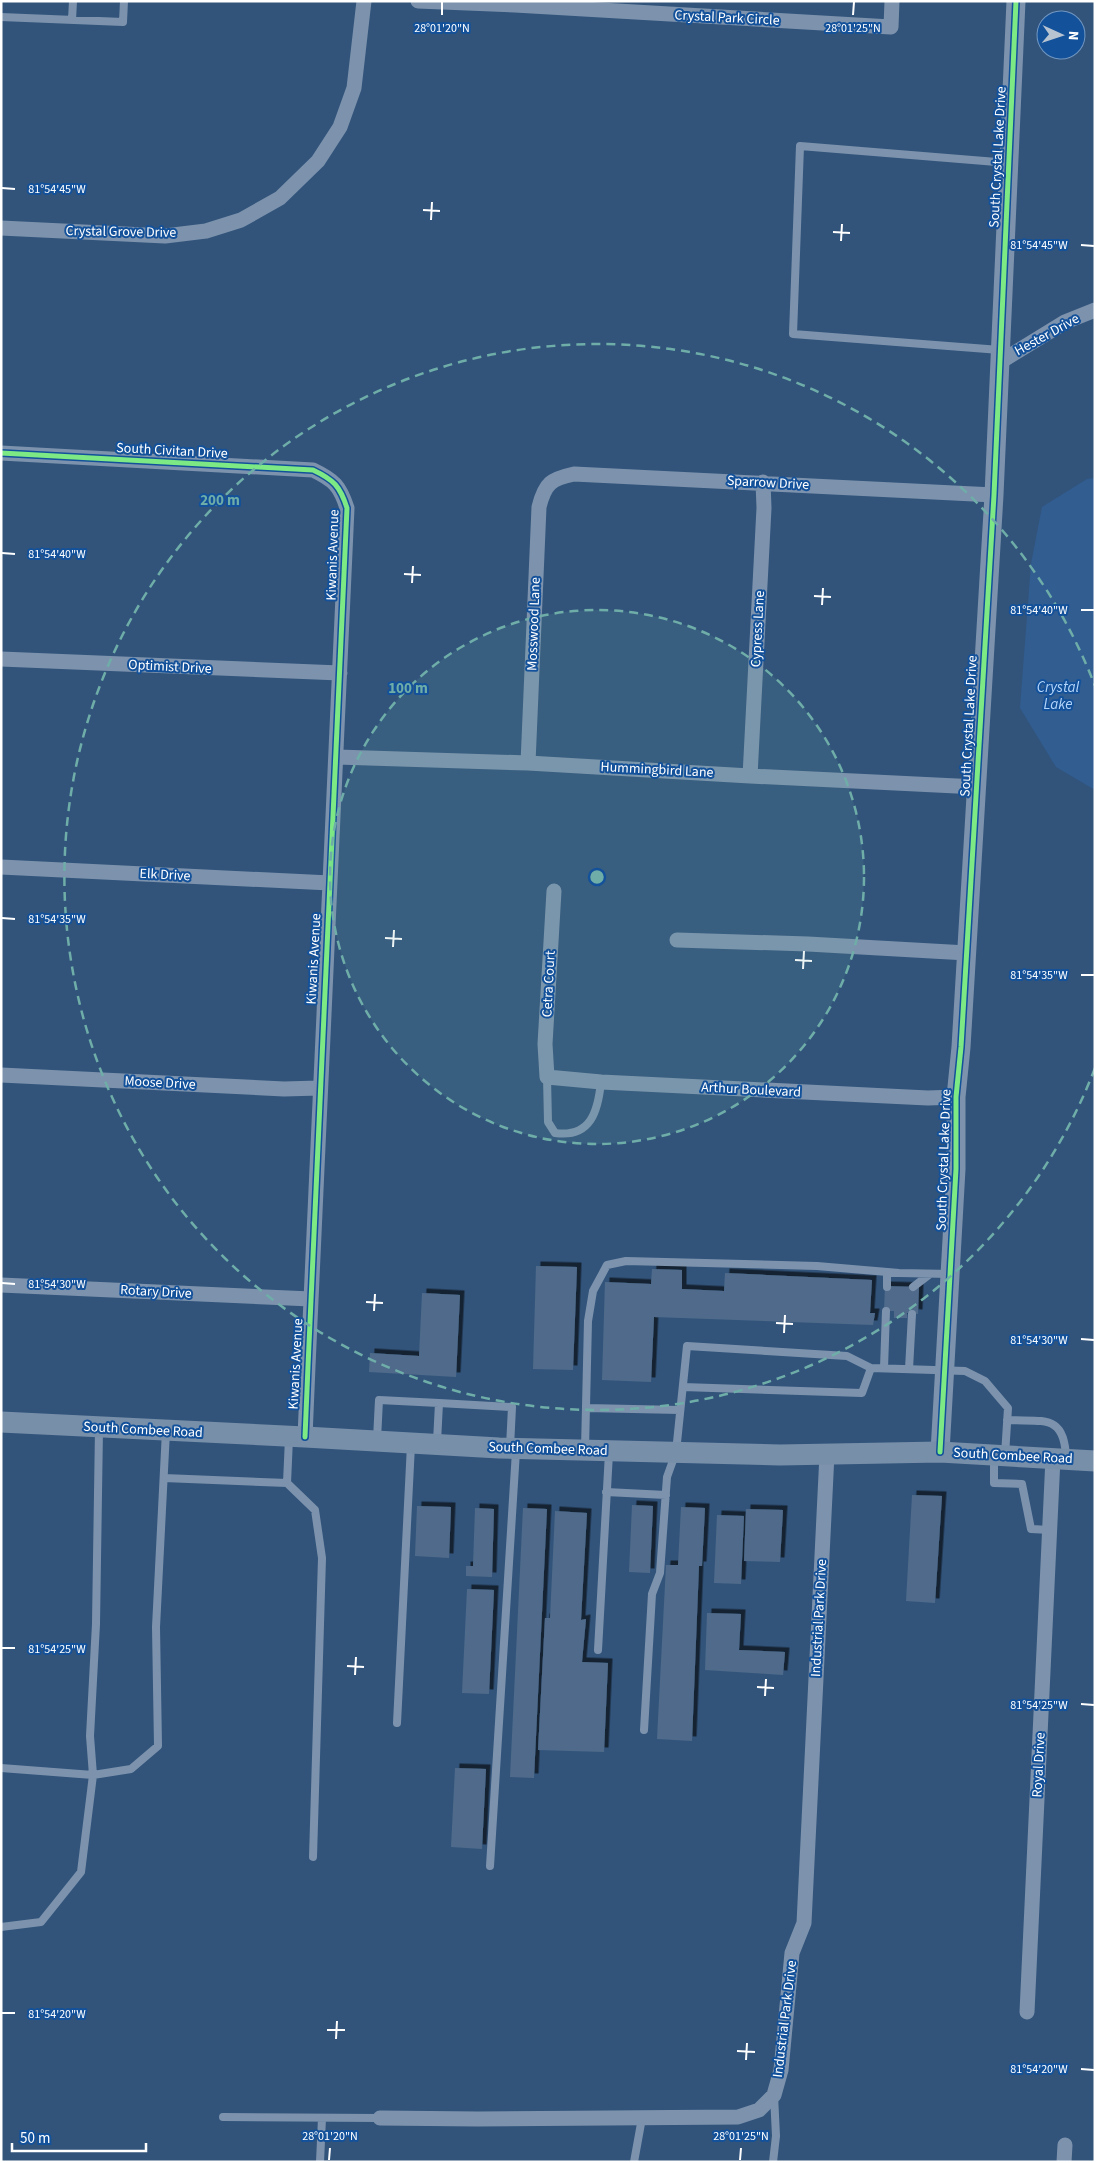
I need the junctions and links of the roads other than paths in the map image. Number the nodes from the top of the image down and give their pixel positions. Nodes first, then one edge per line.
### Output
1 (73, 1) edge
2 (124, 1) edge
3 (364, 1) edge
4 (418, 1) edge
5 (701, 1) edge
6 (892, 1) edge
7 (1016, 1) edge
8 (516, 3) edge
9 (1, 17) edge
10 (700, 17) junction
11 (72, 20) junction
12 (1009, 163) junction
13 (1, 228) edge
14 (1095, 310) edge
15 (1000, 356) junction
16 (1, 453) edge
17 (763, 482) junction
18 (337, 486) joint
19 (546, 487) joint
20 (994, 495) junction
21 (1, 659) edge
22 (340, 673) junction
23 (337, 757) junction
24 (528, 763) junction
25 (750, 776) junction
26 (977, 787) junction
27 (1, 867) edge
28 (330, 883) junction
29 (554, 891) dead end
30 (677, 940) dead end
31 (967, 953) junction
32 (1, 1075) edge
33 (546, 1077) junction
34 (601, 1082) junction
35 (319, 1088) junction
36 (956, 1097) junction
37 (887, 1272) junction
38 (930, 1274) junction
39 (951, 1274) junction
40 (1, 1285) edge
41 (887, 1286) dead end
42 (913, 1287) dead end
43 (310, 1299) junction
44 (886, 1311) dead end
45 (912, 1314) dead end
46 (871, 1368) junction
47 (884, 1368) junction
48 (909, 1369) junction
49 (945, 1370) junction
50 (683, 1388) junction
51 (440, 1403) junction
52 (586, 1408) junction
53 (680, 1410) junction
54 (1008, 1420) junction
55 (1, 1422) edge
56 (99, 1427) junction
57 (166, 1431) junction
58 (297, 1437) junction
59 (377, 1441) junction
60 (411, 1443) junction
61 (437, 1445) junction
62 (513, 1449) junction
63 (585, 1450) junction
64 (609, 1451) junction
65 (676, 1452) junction
66 (940, 1452) junction
67 (827, 1454) junction
68 (999, 1455) junction
69 (1060, 1458) junction
70 (1095, 1461) edge
71 (164, 1478) junction
72 (287, 1483) junction
73 (606, 1492) junction
74 (666, 1495) junction
75 (1050, 1530) junction
76 (598, 1650) dead end
77 (397, 1723) dead end
78 (644, 1730) dead end
79 (1, 1768) edge
80 (94, 1775) junction
81 (313, 1857) dead end
82 (490, 1866) dead end
83 (1, 1927) edge
84 (1027, 2012) dead end
85 (774, 2095) junction
86 (223, 2117) dead end
87 (322, 2118) junction
88 (380, 2118) joint
89 (642, 2118) junction
90 (1064, 2144) dead end
91 (320, 2162) edge
92 (634, 2162) edge
93 (773, 2162) edge
94 (1064, 2162) edge

1 - 11 lane
2 - 11 lane
3 - 13 street, Crystal Grove Drive
4 - 8 street, Crystal Park Circle
5 - 10 street
6 - 10 street, Crystal Park Circle
7 - 12 street, South Crystal Lake Drive
8 - 10 street, Crystal Park Circle
9 - 11 lane
12 - 15 street, South Crystal Lake Drive
12 - 15 lane
14 - 15 street, Hester Drive
15 - 20 street, South Crystal Lake Drive
16 - 18 street, South Civitan Drive
17 - 19 street, Sparrow Drive
17 - 20 street, Sparrow Drive
17 - 25 street, Cypress Lane
18 - 22 street, Kiwanis Avenue
19 - 24 street, Mosswood Lane
20 - 26 street, South Crystal Lake Drive
21 - 22 street, Optimist Drive
22 - 23 street, Kiwanis Avenue
23 - 24 street, Hummingbird Lane
23 - 28 street, Kiwanis Avenue
24 - 25 street, Hummingbird Lane
25 - 26 street, Hummingbird Lane
26 - 31 street, South Crystal Lake Drive
27 - 28 street, Elk Drive
28 - 35 street, Kiwanis Avenue
29 - 33 street, Cetra Court
30 - 31 street
31 - 36 street, South Crystal Lake Drive
32 - 35 street, Moose Drive
33 - 34 street, Arthur Boulevard
33 - 34 lane
34 - 36 street, Arthur Boulevard
35 - 43 street, Kiwanis Avenue
36 - 39 street, South Crystal Lake Drive
37 - 38 lane
37 - 41 lane
37 - 52 lane
38 - 39 lane
38 - 42 lane
39 - 49 street, South Crystal Lake Drive
40 - 43 street, Rotary Drive
43 - 58 street, Kiwanis Avenue
44 - 47 lane
45 - 48 lane
46 - 47 lane
46 - 50 lane
46 - 50 lane
47 - 48 lane
48 - 49 lane
49 - 54 lane
49 - 66 street, South Crystal Lake Drive
50 - 53 lane
51 - 59 lane
51 - 61 lane
51 - 62 lane
52 - 53 lane
52 - 63 lane
53 - 65 lane
54 - 68 lane
54 - 69 lane
55 - 56 main road, South Combee Road
56 - 57 main road, South Combee Road
56 - 80 lane
57 - 58 main road, South Combee Road
57 - 71 lane
58 - 59 main road, South Combee Road
58 - 72 lane
59 - 60 main road, South Combee Road
60 - 61 main road, South Combee Road
60 - 77 lane
61 - 62 main road, South Combee Road
62 - 63 main road, South Combee Road
62 - 82 lane
63 - 64 main road, South Combee Road
64 - 65 main road, South Combee Road
64 - 73 lane
65 - 67 main road, South Combee Road
65 - 74 lane
66 - 67 main road, South Combee Road
66 - 68 main road, South Combee Road
67 - 85 street, Industrial Park Drive
68 - 69 main road, South Combee Road
68 - 75 lane
69 - 70 main road, South Combee Road
69 - 75 street, Royal Drive
71 - 72 lane
71 - 80 lane
72 - 81 lane
73 - 74 lane
73 - 76 lane
74 - 78 lane
75 - 84 street, Royal Drive
79 - 80 lane
80 - 83 lane
85 - 89 street, Industrial Park Drive
85 - 93 lane
86 - 87 lane
87 - 88 lane
87 - 91 lane
88 - 89 street, Industrial Park Drive
89 - 92 lane
90 - 94 street

